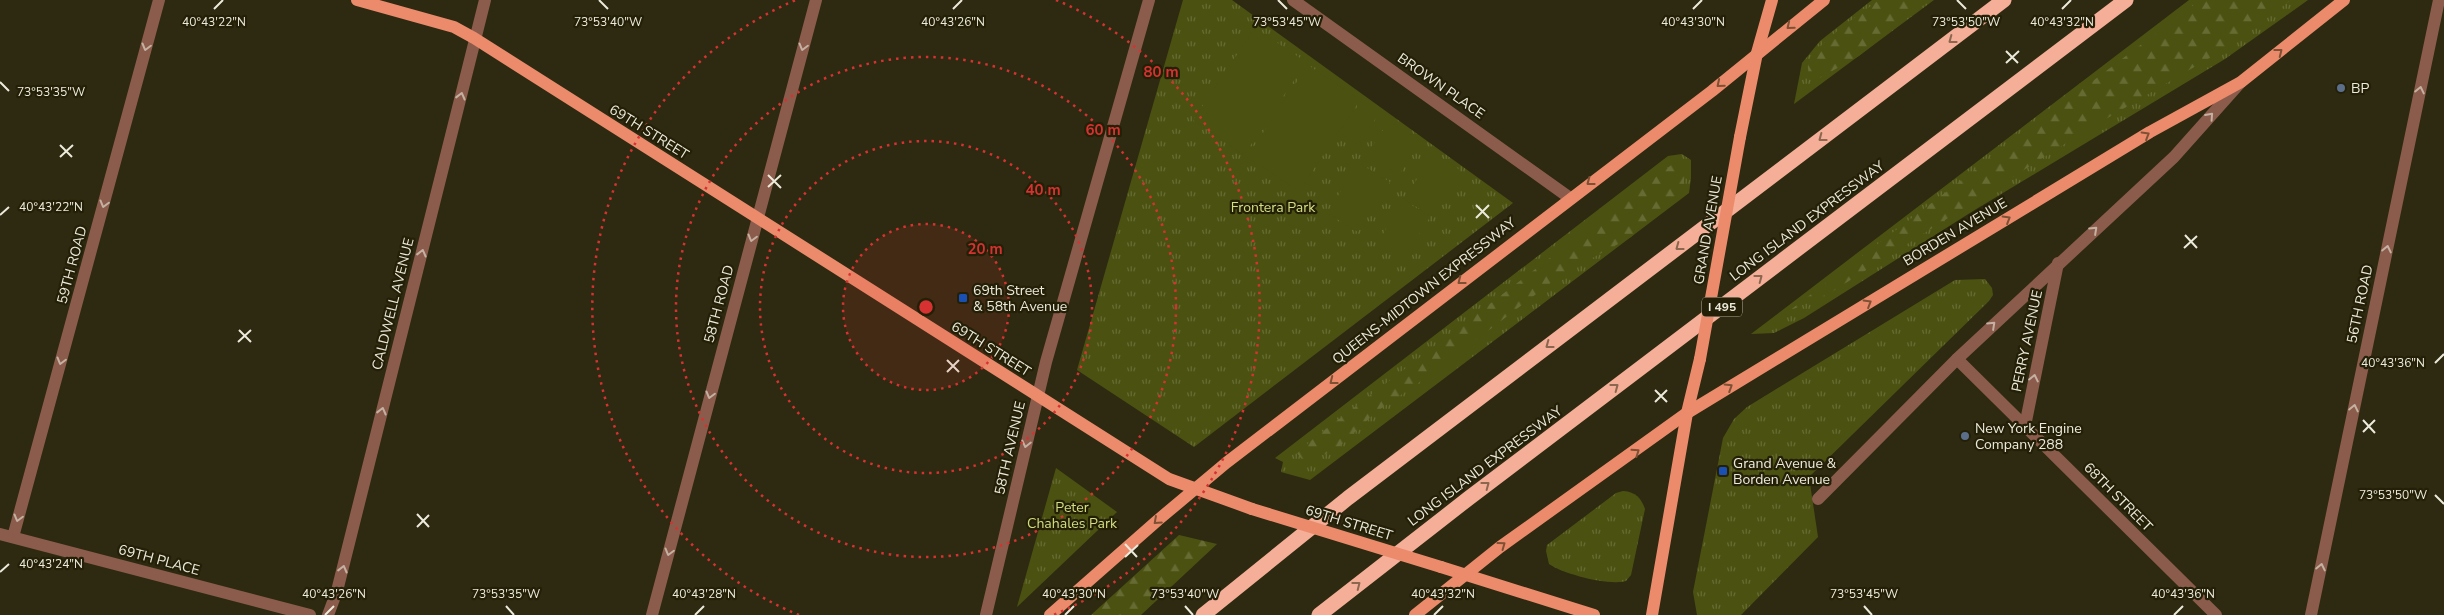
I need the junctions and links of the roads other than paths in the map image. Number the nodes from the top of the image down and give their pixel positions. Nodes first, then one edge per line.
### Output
1 (159, 0) edge
2 (357, 0) edge
3 (485, 0) edge
4 (816, 0) edge
5 (1149, 0) edge
6 (1293, 0) edge
7 (1772, 0) edge
8 (1824, 0) edge
9 (2004, 0) edge
10 (2126, 0) edge
11 (2344, 0) edge
12 (2439, 0) edge
13 (474, 38) junction
14 (1757, 53) junction
15 (2241, 82) junction
16 (1570, 198) junction
17 (757, 218) junction
18 (2058, 263) junction
19 (1957, 359) junction
20 (1038, 396) junction
21 (1688, 413) junction
22 (2025, 426) junction
23 (1194, 490) junction
24 (1818, 499) dead end
25 (0, 534) edge
26 (13, 537) junction
27 (1464, 575) junction
28 (310, 615) edge
29 (328, 615) edge
30 (652, 615) edge
31 (986, 615) edge
32 (1050, 615) edge
33 (1203, 615) edge
34 (1319, 615) edge
35 (1415, 615) edge
36 (1594, 615) edge
37 (1652, 615) edge
38 (2216, 615) edge
39 (2311, 615) edge

1 -> 26 street, 59TH ROAD
2 - 13 main road, 69TH STREET
3 - 13 street, CALDWELL AVENUE
4 -> 17 street, 58TH ROAD
5 - 20 street, 58TH AVENUE
6 - 16 street, BROWN PLACE
7 - 14 main road, GRAND AVENUE
8 -> 14 main road, QUEENS-MIDTOWN EXPRESSWAY
9 -> 33 highway
34 -> 10 highway, LONG ISLAND EXPRESSWAY / I 495
15 -> 11 main road, BORDEN AVENUE
39 -> 12 street, 56TH ROAD
13 - 17 main road, 69TH STREET
29 -> 13 street, CALDWELL AVENUE
14 -> 16 main road, QUEENS-MIDTOWN EXPRESSWAY
14 - 21 main road, GRAND AVENUE, bridge
18 -> 15 street, BORDEN AVENUE
21 -> 15 main road, BORDEN AVENUE
16 -> 23 main road, QUEENS-MIDTOWN EXPRESSWAY
17 - 20 main road, 69TH STREET
17 -> 30 street, 58TH ROAD
19 -> 18 street, BORDEN AVENUE
22 -> 18 street, PERRY AVENUE
19 - 22 street, 68TH STREET
19 - 24 street, BORDEN AVENUE
20 - 23 main road, 69TH STREET
20 -> 31 street, 58TH AVENUE
27 -> 21 main road
21 - 37 main road, GRAND AVENUE
22 - 38 street, 68TH STREET
23 - 27 main road, 69TH STREET, bridge
23 -> 32 main road, QUEENS-MIDTOWN EXPRESSWAY
25 - 26 street, 69TH PLACE
26 - 28 street, 69TH PLACE
27 - 35 main road
27 - 36 main road, 69TH STREET

